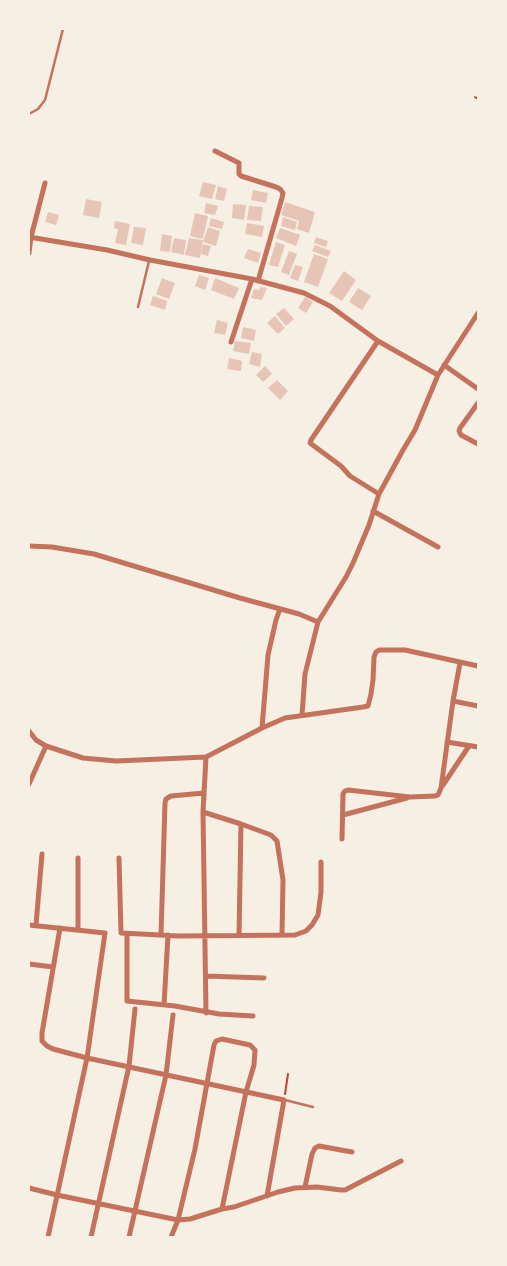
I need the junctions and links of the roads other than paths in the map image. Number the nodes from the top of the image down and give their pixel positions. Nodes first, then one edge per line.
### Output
1 (63, 29) edge
2 (29, 114) edge
3 (215, 151) dead end
4 (44, 183) dead end
5 (30, 237) edge
6 (29, 253) edge
7 (150, 260) junction
8 (255, 280) junction
9 (138, 307) dead end
10 (478, 314) edge
11 (378, 340) junction
12 (231, 342) dead end
13 (444, 365) junction
14 (438, 375) junction
15 (478, 389) edge
16 (478, 402) edge
17 (478, 444) edge
18 (379, 494) junction
19 (374, 511) junction
20 (29, 546) edge
21 (438, 547) dead end
22 (280, 609) junction
23 (318, 622) junction
24 (460, 663) junction
25 (478, 666) edge
26 (453, 701) junction
27 (478, 706) edge
28 (302, 715) junction
29 (262, 728) junction
30 (29, 731) edge
31 (448, 742) junction
32 (46, 746) junction
33 (469, 746) junction
34 (478, 747) edge
35 (206, 757) junction
36 (29, 784) edge
37 (441, 788) junction
38 (204, 794) junction
39 (410, 797) junction
40 (203, 812) junction
41 (343, 816) junction
42 (241, 824) junction
43 (342, 839) dead end
44 (42, 854) dead end
45 (78, 858) dead end
46 (119, 858) dead end
47 (321, 862) dead end
48 (29, 924) edge
49 (36, 925) junction
50 (60, 928) junction
51 (78, 930) junction
52 (127, 934) junction
53 (161, 935) junction
54 (168, 935) junction
55 (239, 935) junction
56 (282, 935) junction
57 (206, 936) junction
58 (29, 964) edge
59 (53, 967) junction
60 (206, 976) junction
61 (264, 978) dead end
62 (164, 1005) junction
63 (135, 1010) dead end
64 (206, 1013) junction
65 (174, 1015) dead end
66 (253, 1016) dead end
67 (87, 1058) junction
68 (129, 1066) junction
69 (166, 1075) junction
70 (207, 1084) junction
71 (246, 1092) junction
72 (284, 1100) junction
73 (313, 1107) dead end
74 (352, 1152) dead end
75 (400, 1161) dead end
76 (305, 1187) junction
77 (29, 1188) edge
78 (57, 1195) junction
79 (267, 1196) junction
80 (98, 1204) junction
81 (222, 1209) junction
82 (135, 1211) junction
83 (178, 1220) junction
84 (48, 1237) edge
85 (91, 1237) edge
86 (129, 1237) edge
87 (171, 1237) edge

1 - 2 lane
3 - 8 street
4 - 5 street
5 - 6 street
5 - 7 street
7 - 8 street
7 - 9 lane
8 - 11 street
8 - 12 street
10 - 13 street
11 - 14 street
11 - 18 street
13 - 14 street
13 - 15 street
14 - 18 street
16 - 17 street
18 - 19 street
19 - 21 street
19 - 23 street
20 - 22 street
22 - 23 street
22 - 29 street
23 - 28 street
24 - 25 street
24 - 26 street
24 - 28 street
26 - 27 street
26 - 31 street
28 - 29 street
29 - 35 street
30 - 32 street
31 - 33 street
31 - 37 street
32 - 35 street
32 - 36 street
33 - 34 street
33 - 37 street
35 - 38 street
37 - 39 street
38 - 40 street
38 - 53 street
39 - 41 street
39 - 41 street
40 - 42 street
40 - 57 street
41 - 43 street
42 - 55 street
42 - 56 street
44 - 49 street
45 - 51 street
46 - 52 street
47 - 56 street
48 - 49 street
49 - 50 street
50 - 51 street
50 - 59 street
51 - 67 street
52 - 53 street
52 - 62 street
53 - 54 street
54 - 57 street
54 - 62 street
55 - 56 street
55 - 57 street
57 - 60 street
58 - 59 street
59 - 67 street
60 - 61 street
60 - 64 street
62 - 64 street
63 - 68 street
64 - 66 street
65 - 69 street
67 - 68 street
67 - 78 street
68 - 69 street
68 - 80 street
69 - 70 street
69 - 82 street
70 - 71 street
70 - 71 street
70 - 83 street
71 - 72 street
71 - 81 street
72 - 73 lane
72 - 79 street
74 - 76 street
75 - 76 street
76 - 79 street
77 - 78 street
78 - 80 street
78 - 84 street
79 - 81 street
80 - 82 street
80 - 85 street
81 - 83 street
82 - 83 street
82 - 86 street
83 - 87 street

